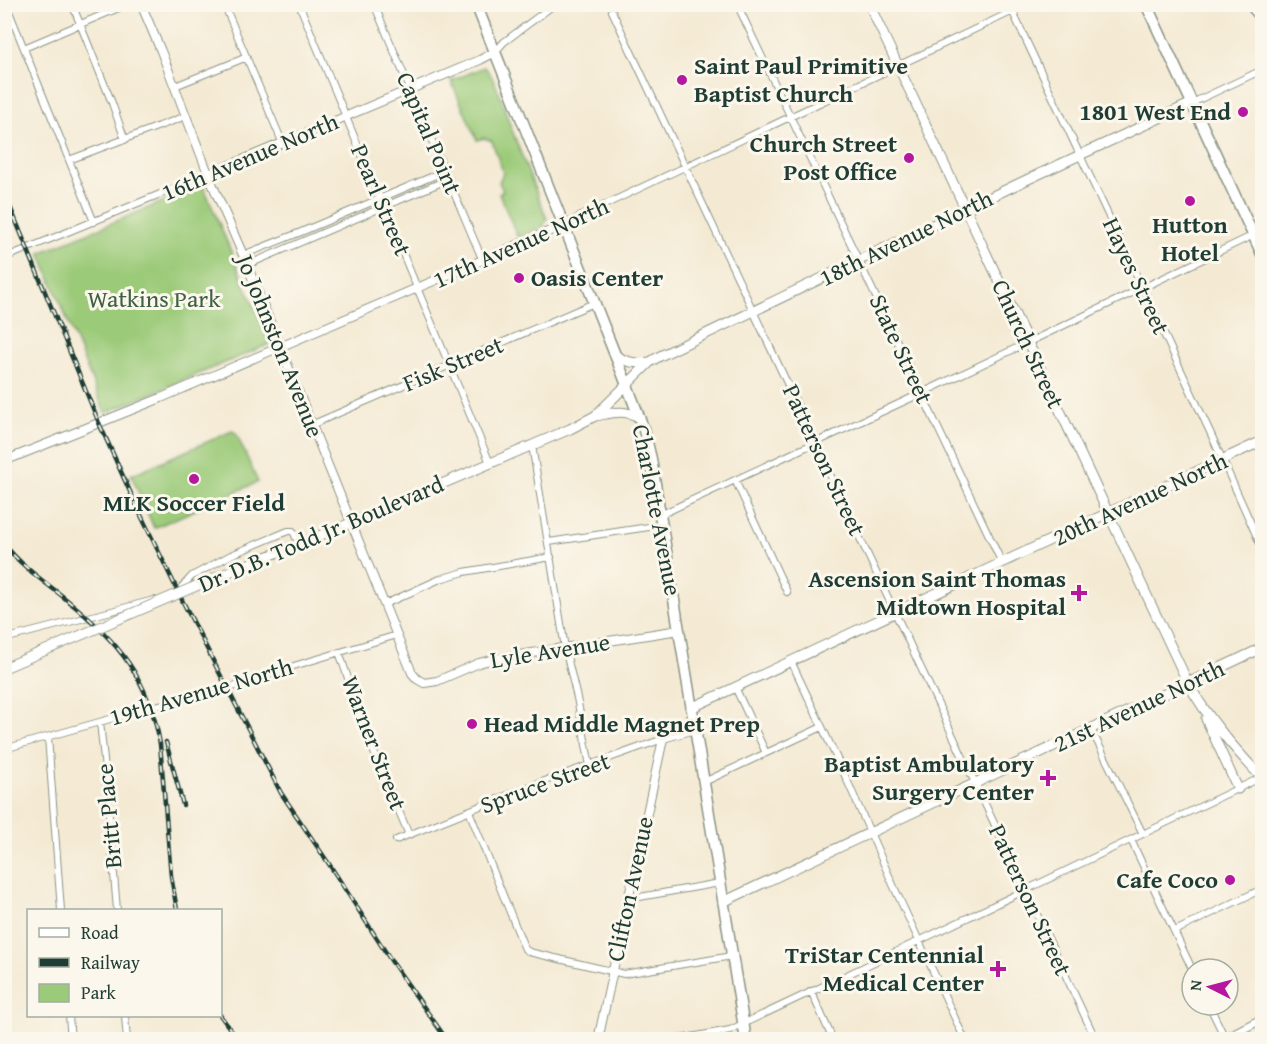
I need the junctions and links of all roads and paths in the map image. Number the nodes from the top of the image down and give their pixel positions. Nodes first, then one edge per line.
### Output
1 (6, 4) edge
2 (72, 4) edge
3 (128, 4) edge
4 (141, 4) edge
5 (224, 4) edge
6 (300, 4) edge
7 (374, 4) edge
8 (477, 4) edge
9 (555, 4) edge
10 (737, 4) edge
11 (869, 4) edge
12 (1009, 4) edge
13 (1029, 4) edge
14 (1146, 4) edge
15 (1250, 4) edge
16 (612, 11) dead end
17 (1012, 12) junction
18 (1263, 18) edge
19 (80, 25) junction
20 (24, 48) junction
21 (495, 52) junction
22 (247, 57) junction
23 (897, 66) junction
24 (1263, 70) edge
25 (175, 86) junction
26 (411, 90) junction
27 (1192, 103) junction
28 (186, 116) junction
29 (791, 116) junction
30 (346, 117) junction
31 (124, 140) junction
32 (283, 144) junction
33 (1080, 155) junction
34 (69, 160) junction
35 (686, 167) junction
36 (445, 171) junction
37 (210, 174) junction
38 (448, 180) junction
39 (380, 198) junction
40 (384, 207) junction
41 (965, 210) junction
42 (94, 222) junction
43 (564, 225) junction
44 (1258, 233) edge
45 (1263, 254) edge
46 (243, 255) junction
47 (4, 258) edge
48 (483, 261) junction
49 (859, 261) junction
50 (247, 265) junction
51 (1142, 288) junction
52 (418, 289) junction
53 (594, 303) junction
54 (754, 312) junction
55 (1028, 342) junction
56 (281, 347) junction
57 (615, 354) junction
58 (650, 362) junction
59 (449, 366) junction
60 (627, 385) junction
61 (922, 393) junction
62 (595, 416) junction
63 (639, 417) junction
64 (311, 425) junction
65 (1263, 441) edge
66 (815, 442) junction
67 (532, 445) junction
68 (1223, 460) junction
69 (4, 461) edge
70 (490, 463) junction
71 (735, 480) junction
72 (1108, 513) junction
73 (661, 520) junction
74 (351, 522) junction
75 (299, 543) junction
76 (549, 543) junction
77 (1263, 548) edge
78 (551, 557) junction
79 (1002, 563) junction
80 (787, 592) dead end
81 (384, 604) junction
82 (896, 613) junction
83 (679, 630) junction
84 (397, 635) junction
85 (4, 639) edge
86 (565, 648) junction
87 (1263, 648) edge
88 (339, 652) junction
89 (791, 661) junction
90 (4, 668) edge
91 (424, 682) joint
92 (1188, 683) junction
93 (735, 687) junction
94 (1195, 695) junction
95 (691, 708) junction
96 (100, 722) junction
97 (822, 727) junction
98 (1091, 729) junction
99 (695, 730) junction
100 (48, 737) junction
101 (663, 740) junction
102 (4, 749) edge
103 (766, 753) junction
104 (590, 766) junction
105 (1262, 778) edge
106 (704, 782) junction
107 (976, 783) junction
108 (1238, 789) junction
109 (469, 811) junction
110 (870, 833) junction
111 (1143, 834) junction
112 (409, 835) junction
113 (396, 840) dead end
114 (1131, 840) junction
115 (720, 883) junction
116 (1263, 889) edge
117 (1026, 890) junction
118 (628, 899) junction
119 (723, 902) junction
120 (61, 909) edge
121 (117, 909) edge
122 (1175, 931) junction
123 (919, 941) junction
124 (732, 956) junction
125 (1187, 957) edge
126 (612, 971) junction
127 (811, 991) junction
128 (69, 1017) edge
129 (125, 1017) edge
130 (1214, 1017) edge
131 (1263, 1019) edge
132 (744, 1023) junction
133 (184, 1038) edge
134 (1223, 1039) edge
135 (71, 1040) edge
136 (127, 1040) edge
137 (157, 1040) edge
138 (598, 1040) edge
139 (674, 1040) edge
140 (747, 1040) edge
141 (833, 1040) edge
142 (966, 1040) edge
143 (1096, 1040) edge

1 - 20 street
2 - 19 street
3 - 19 street
4 - 25 street, Jo Johnston Avenue
5 - 22 street
6 - 30 street, Pearl Street
7 - 26 street, Capital Point
8 - 21 main road, Charlotte Avenue
9 - 21 street
10 - 29 street, State Street
11 - 23 main road, Church Street
12 - 17 street, Hayes Street
13 - 17 street, 17th Avenue North
14 - 27 main road
15 - 18 main road
16 - 35 street, Patterson Street
17 - 23 street, 17th Avenue North
17 - 33 street, Hayes Street
19 - 20 street
19 - 31 street
20 - 34 street
21 - 26 street, 16th Avenue North
21 - 43 main road, Charlotte Avenue
22 - 25 street
22 - 32 street
23 - 29 street, 17th Avenue North
23 - 41 main road, Church Street
24 - 27 street
25 - 28 street, Jo Johnston Avenue
26 - 30 street, 16th Avenue North
26 - 36 street, Capital Point
27 - 33 main road, 18th Avenue North
27 - 44 main road
28 - 31 street
28 - 37 street, Jo Johnston Avenue
29 - 35 street, 17th Avenue North
29 - 49 street, State Street
30 - 32 street, 16th Avenue North
30 - 39 street, Pearl Street
31 - 34 street
32 - 37 street, 16th Avenue North
33 - 41 main road, 18th Avenue North
33 - 51 street, Hayes Street
34 - 42 street
35 - 43 street, 17th Avenue North
35 - 54 street, Patterson Street
36 - 38 street, Capital Point
36 - 39 street
37 - 42 street, 16th Avenue North
37 - 46 street, Jo Johnston Avenue
38 - 40 street
38 - 48 street, Capital Point
39 - 40 street, Pearl Street
39 - 46 street
40 - 50 street
40 - 52 street, Pearl Street
41 - 49 main road, 18th Avenue North
41 - 55 main road, Church Street
42 - 47 street, 16th Avenue North
43 - 48 street, 17th Avenue North
43 - 53 main road, Charlotte Avenue
44 - 45 main road
44 - 51 street
46 - 50 street, Jo Johnston Avenue
48 - 52 street, 17th Avenue North
49 - 54 main road, 18th Avenue North
49 - 61 street, State Street
50 - 56 street, Jo Johnston Avenue
51 - 55 street
51 - 68 street, Hayes Street
52 - 56 street, 17th Avenue North
52 - 59 street, Pearl Street
53 - 57 main road, Charlotte Avenue
53 - 59 street, Fisk Street
54 - 58 main road, 18th Avenue North
54 - 66 street, Patterson Street
55 - 61 street
55 - 72 main road, Church Street
56 - 64 street, Jo Johnston Avenue
56 - 69 street, 17th Avenue North
57 - 58 main road
57 - 60 main road, Charlotte Avenue
58 - 60 main road, 18th Avenue North
59 - 64 street, Fisk Street
59 - 70 street, Pearl Street
60 - 62 main road, Dr. D.B. Todd Jr. Boulevard
60 - 63 main road, Charlotte Avenue
61 - 66 street
61 - 79 street, State Street
62 - 63 main road
62 - 67 main road, Dr. D.B. Todd Jr. Boulevard
63 - 73 main road, Charlotte Avenue
64 - 74 street, Jo Johnston Avenue
65 - 68 main road, 20th Avenue North
66 - 71 street
66 - 82 street, Patterson Street
67 - 70 main road, Dr. D.B. Todd Jr. Boulevard
67 - 76 street
68 - 72 main road, 20th Avenue North
68 - 77 street, Hayes Street
70 - 74 main road, Dr. D.B. Todd Jr. Boulevard
71 - 73 street
71 - 80 street
72 - 79 main road, 20th Avenue North
72 - 92 main road, Church Street
73 - 76 street
73 - 83 main road, Charlotte Avenue
74 - 75 main road, Dr. D.B. Todd Jr. Boulevard
74 - 81 street, Jo Johnston Avenue
75 - 85 street
75 - 90 main road, Dr. D.B. Todd Jr. Boulevard, bridge
76 - 78 street
78 - 81 street
78 - 86 street
79 - 82 main road, 20th Avenue North
81 - 84 street, Jo Johnston Avenue
82 - 89 main road, 20th Avenue North
82 - 107 street, Patterson Street
83 - 86 street, Lyle Avenue
83 - 95 main road, Charlotte Avenue
84 - 88 street, 19th Avenue North
84 - 91 street, Jo Johnston Avenue
86 - 91 street, Lyle Avenue
86 - 104 street
87 - 92 main road, 21st Avenue North
88 - 96 street, 19th Avenue North
88 - 112 street, Warner Street
89 - 93 main road, 20th Avenue North
89 - 97 street
92 - 94 main road, Church Street
92 - 98 main road, 21st Avenue North
93 - 95 main road, 20th Avenue North
93 - 103 street
94 - 105 main road
94 - 108 main road
95 - 99 main road, Charlotte Avenue
96 - 100 street, 19th Avenue North
96 - 121 street, Britt Place
97 - 103 street
97 - 110 street
98 - 107 main road, 21st Avenue North
98 - 111 street
99 - 101 street, Spruce Street
99 - 106 main road, Charlotte Avenue
100 - 102 street, 19th Avenue North
100 - 120 street
101 - 104 street, Spruce Street
101 - 118 street, Clifton Avenue
103 - 106 street
104 - 109 street, Spruce Street
105 - 108 street
106 - 115 main road, Charlotte Avenue
107 - 110 main road, 21st Avenue North
107 - 117 street, Patterson Street
108 - 111 street
109 - 112 street, Spruce Street
109 - 126 street
110 - 119 main road, 21st Avenue North
110 - 123 street
111 - 114 street
112 - 113 street, Spruce Street
114 - 117 street
114 - 122 street
115 - 118 street
115 - 119 main road, Charlotte Avenue
116 - 122 street
117 - 123 street
117 - 143 street, Patterson Street
118 - 126 street, Clifton Avenue
119 - 124 main road, Charlotte Avenue
122 - 125 street
123 - 127 street
123 - 142 street
124 - 126 street
124 - 132 main road, Charlotte Avenue
126 - 138 street, Clifton Avenue
127 - 132 street
127 - 141 street
128 - 135 street
129 - 136 street
130 - 134 street
131 - 134 street
132 - 139 street
132 - 140 main road, Charlotte Avenue
133 - 137 street

